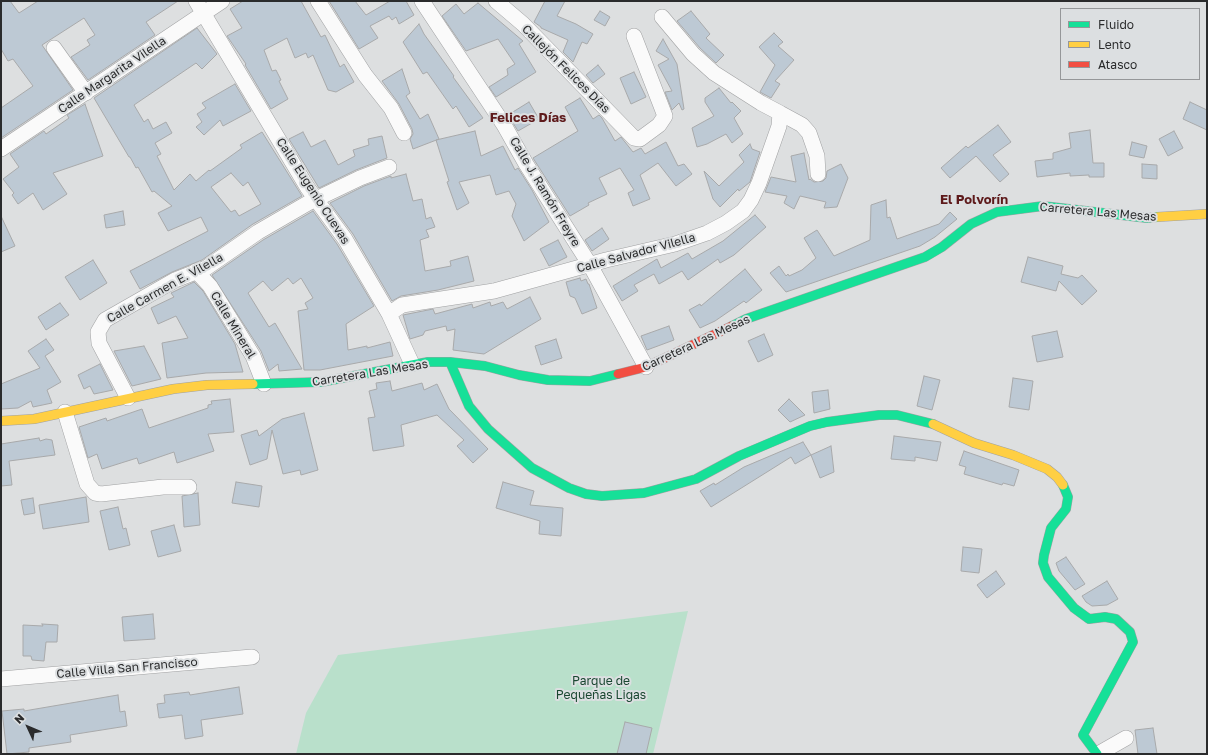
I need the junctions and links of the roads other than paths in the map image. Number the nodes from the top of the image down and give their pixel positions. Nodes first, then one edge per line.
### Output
1 (222, 1) edge
2 (318, 1) edge
3 (422, 1) edge
4 (496, 1) edge
5 (199, 7) edge
6 (662, 17) dead end
7 (634, 36) dead end
8 (54, 48) dead end
9 (86, 93) junction
10 (780, 113) junction
11 (404, 133) dead end
12 (1, 149) edge
13 (389, 167) dead end
14 (818, 174) dead end
15 (317, 198) junction
16 (1207, 214) edge
17 (590, 265) junction
18 (196, 271) junction
19 (389, 314) junction
20 (450, 362) junction
21 (412, 364) junction
22 (646, 367) junction
23 (264, 384) junction
24 (128, 398) junction
25 (65, 412) junction
26 (1, 421) edge
27 (189, 487) dead end
28 (252, 657) dead end
29 (1, 679) edge
30 (1126, 738) dead end
31 (1098, 754) edge

1 - 5 street, Calle Margarita Vilella
2 - 11 street
3 - 17 street, Calle J. Ramón Freyre
4 - 7 street, Callejón Felices Días
5 - 9 street, Calle Margarita Vilella
5 - 15 street, Calle Eugenio Cuevas
6 - 10 street
8 - 9 street
9 - 12 street, Calle Margarita Vilella
10 - 14 street
10 - 17 street, Calle Salvador Vilella
13 - 15 street, Calle Carmen E. Vilella
15 - 18 street, Calle Carmen E. Vilella
15 - 19 street, Calle Eugenio Cuevas
16 - 22 street, Carretera Las Mesas
17 - 19 street, Calle Salvador Vilella
17 - 22 street, Calle J. Ramón Freyre
18 - 23 street, Calle Mineral
18 - 24 street, Calle Carmen E. Vilella
19 - 21 street, Calle Eugenio Cuevas
20 - 21 street, Carretera Las Mesas
20 - 22 street, Carretera Las Mesas
20 - 31 street
21 - 23 street, Carretera Las Mesas
23 - 24 street, Carretera Las Mesas
24 - 25 street, Carretera Las Mesas
25 - 26 street, Carretera Las Mesas
25 - 27 street
28 - 29 street, Calle Villa San Francisco
30 - 31 street

